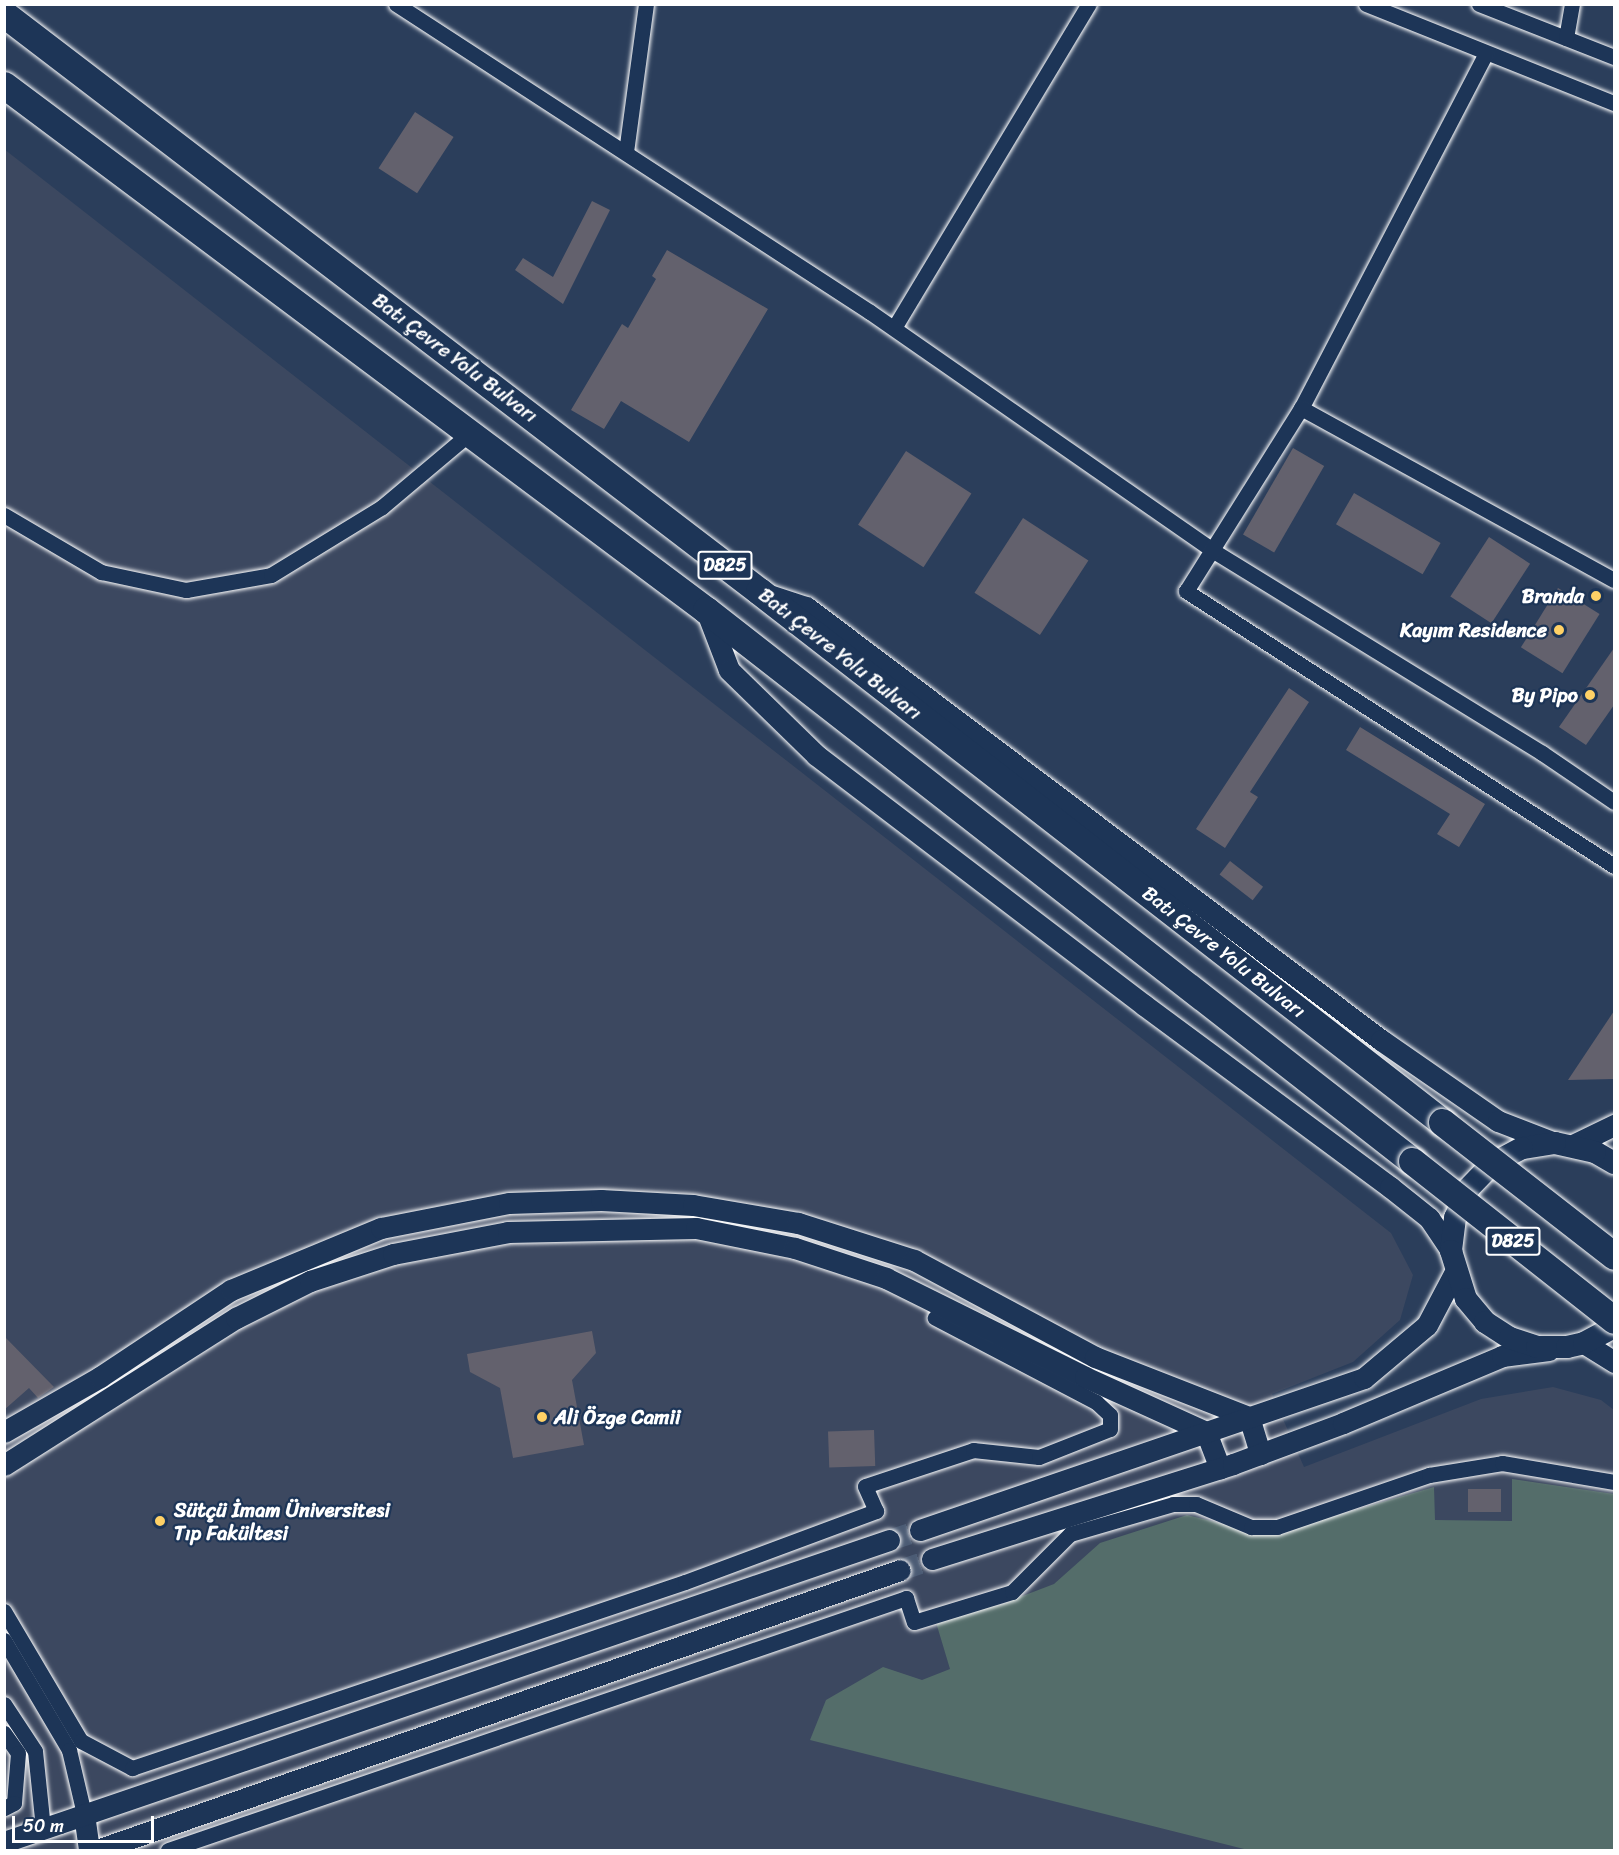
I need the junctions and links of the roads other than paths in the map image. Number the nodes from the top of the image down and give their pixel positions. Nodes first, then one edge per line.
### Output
1 (396, 4) edge
2 (646, 4) edge
3 (1089, 4) edge
4 (1366, 4) edge
5 (1479, 4) edge
6 (1572, 4) edge
7 (4, 14) edge
8 (1566, 38) junction
9 (1486, 53) junction
10 (1614, 57) edge
11 (4, 85) edge
12 (1614, 103) edge
13 (626, 152) junction
14 (894, 328) junction
15 (1301, 408) junction
16 (471, 432) junction
17 (4, 515) edge
18 (1212, 550) junction
19 (1614, 579) edge
20 (759, 591) junction
21 (706, 610) junction
22 (1614, 802) edge
23 (1614, 866) edge
24 (1614, 1125) edge
25 (1564, 1144) junction
26 (1614, 1163) edge
27 (1614, 1256) edge
28 (1453, 1262) junction
29 (935, 1318) dead end
30 (1614, 1320) edge
31 (1614, 1327) edge
32 (1576, 1345) junction
33 (1614, 1362) edge
34 (1249, 1417) junction
35 (4, 1431) edge
36 (1206, 1432) junction
37 (1260, 1454) junction
38 (4, 1465) edge
39 (1220, 1468) junction
40 (1614, 1482) edge
41 (920, 1530) tunnel mouth
42 (889, 1540) tunnel mouth
43 (932, 1559) tunnel mouth
44 (900, 1570) tunnel mouth
45 (4, 1611) edge
46 (4, 1640) edge
47 (4, 1704) edge
48 (4, 1734) edge
49 (4, 1808) edge
50 (84, 1814) junction
51 (43, 1829) junction
52 (4, 1842) edge
53 (89, 1851) edge
54 (97, 1851) edge
55 (168, 1851) edge

1 - 13 street
2 - 13 street
3 - 14 street
4 - 9 street
5 - 8 street
6 - 8 street
7 - 20 highway, Batı Çevre Yolu Bulvarı / D825
8 - 10 street
9 - 12 street
9 - 15 street
11 - 16 highway, D825
13 - 14 street
14 - 18 street
15 - 18 street
15 - 19 street
16 - 17 street
16 - 21 highway, D825
18 - 22 street
18 - 23 street
20 - 25 street
20 - 27 highway, Batı Çevre Yolu Bulvarı / D825, bridge
21 - 28 street
21 - 30 highway, D825, bridge
24 - 25 street
25 - 26 main road
25 - 28 main road
28 - 32 main road
28 - 34 street
29 - 45 street
31 - 32 main road
32 - 33 street
32 - 37 street
34 - 35 street
34 - 36 street
34 - 37 street
36 - 38 street
36 - 39 street
36 - 41 street
37 - 39 street
39 - 43 street
40 - 55 street
42 - 50 street
44 - 54 street
46 - 50 street
47 - 51 street
48 - 49 street
50 - 51 street
50 - 53 street
51 - 52 street

